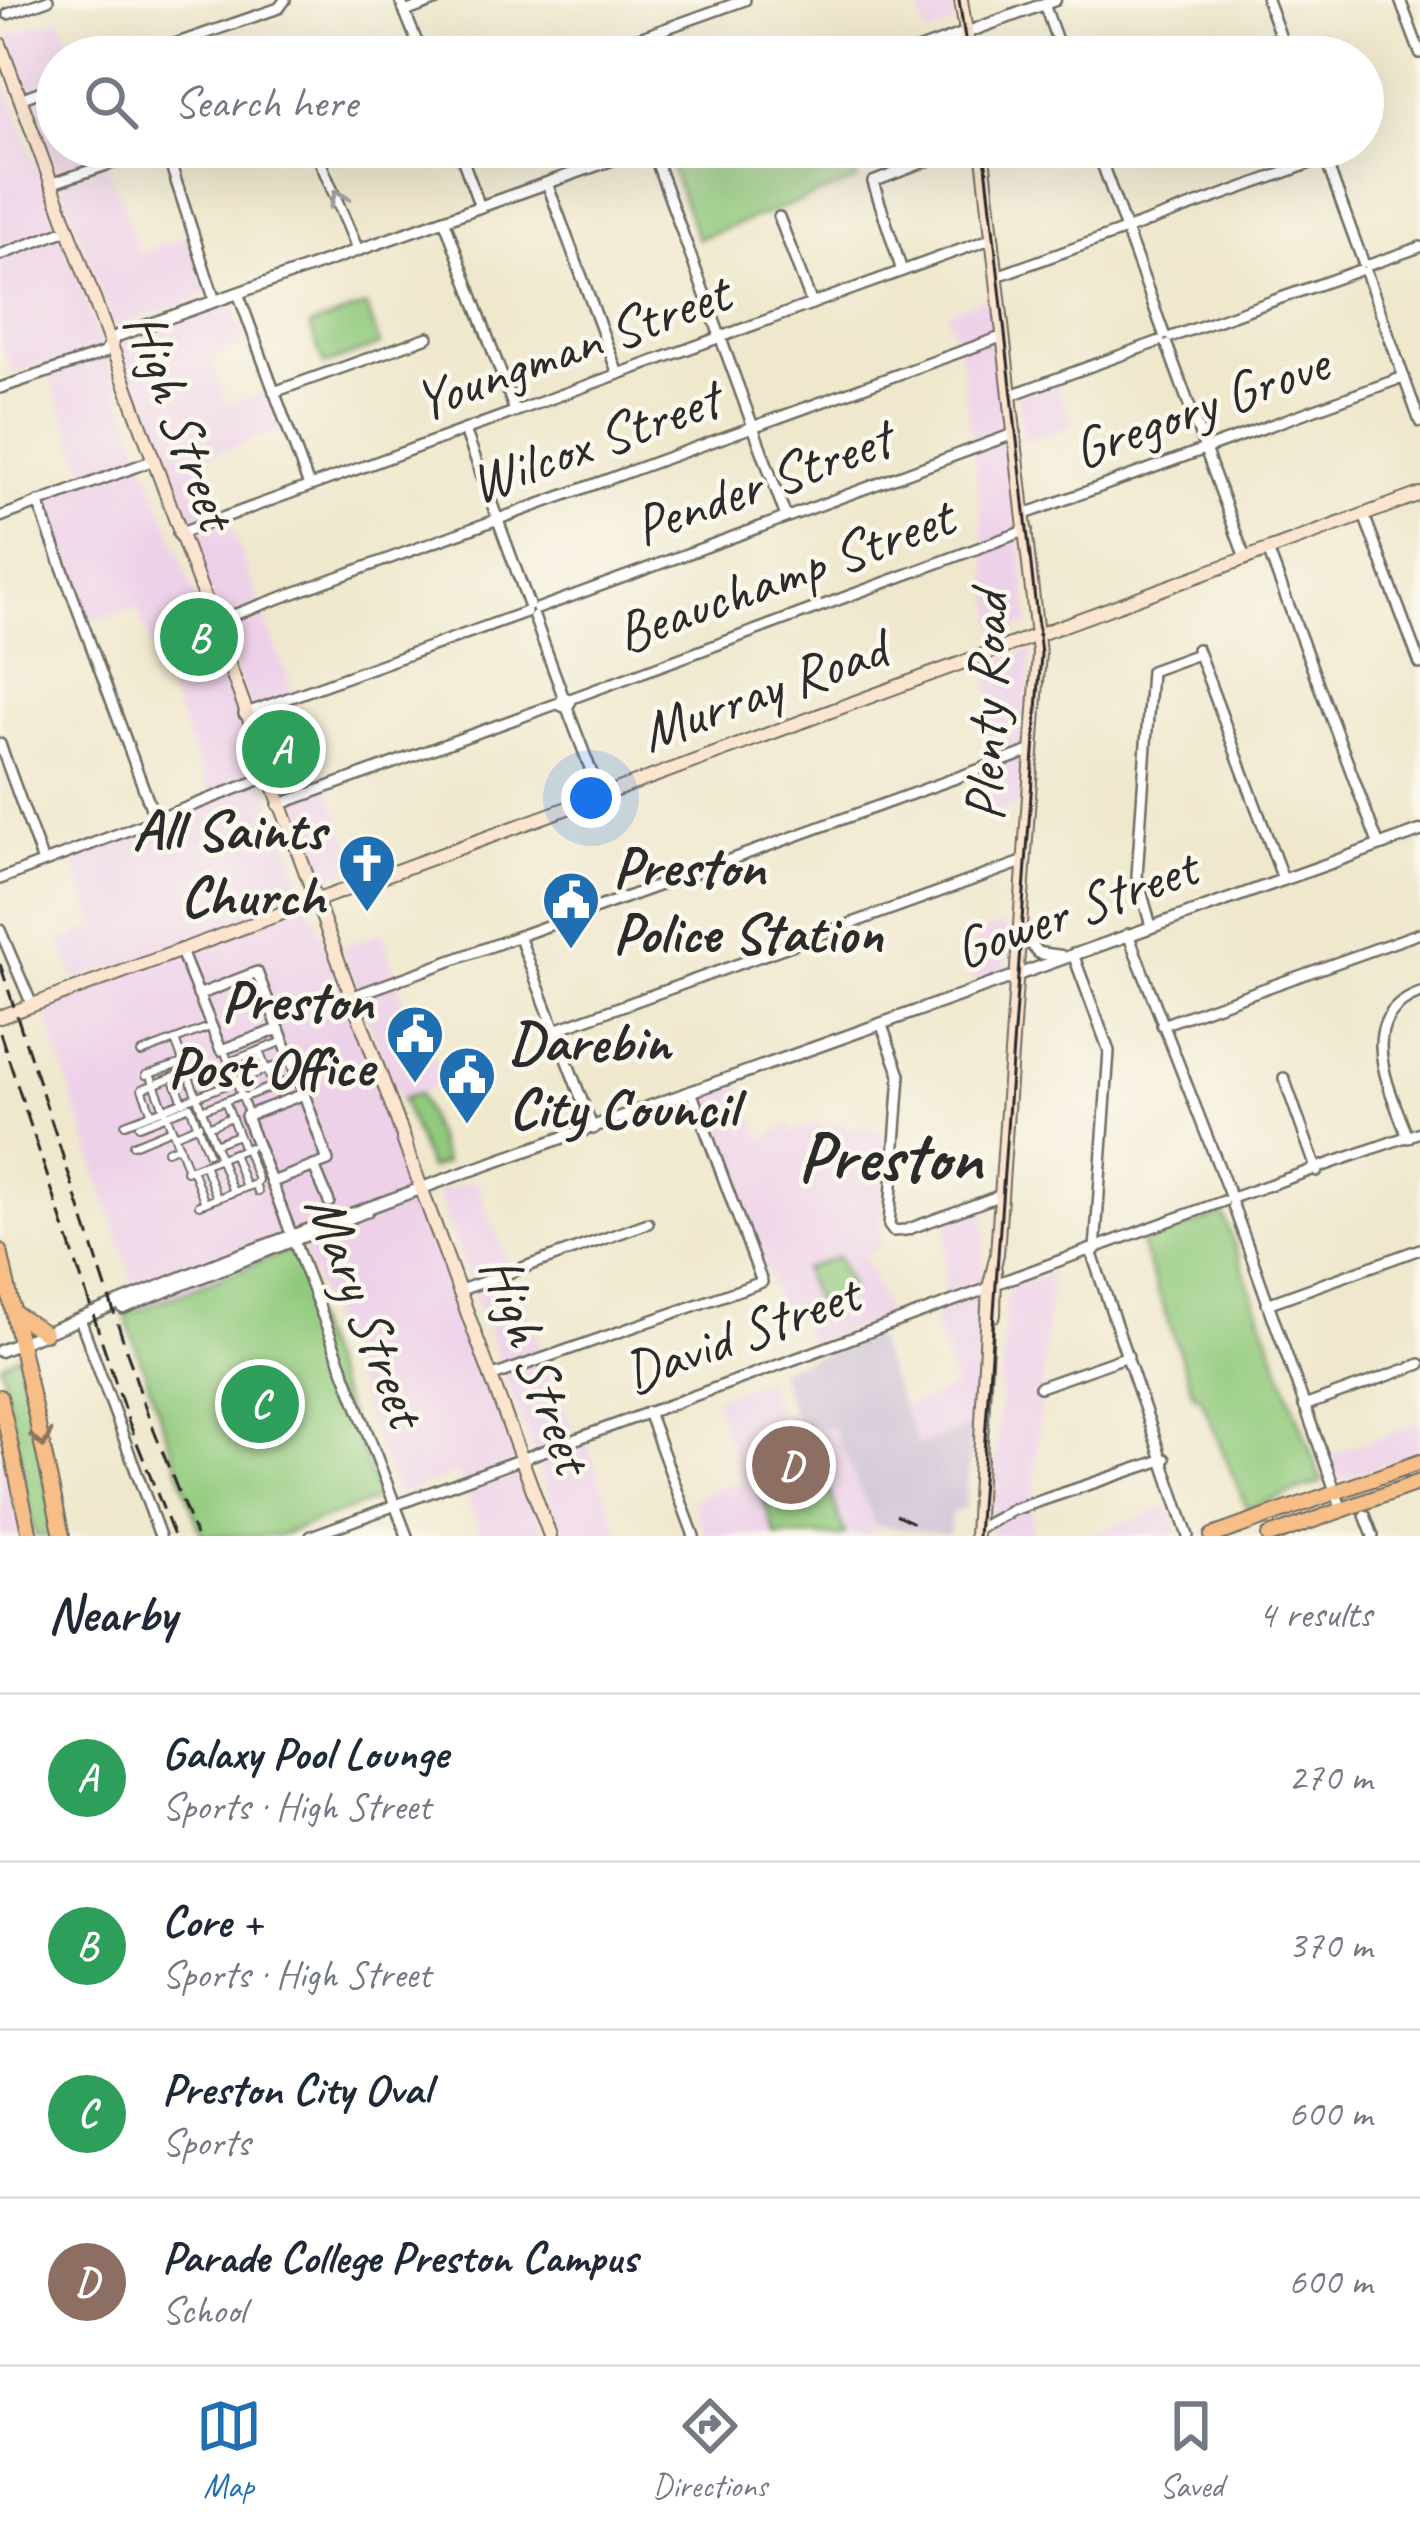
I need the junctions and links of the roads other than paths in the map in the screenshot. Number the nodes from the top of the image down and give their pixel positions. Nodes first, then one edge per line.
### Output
1 (48, 0) edge
2 (285, 0) edge
3 (437, 0) edge
4 (745, 0) edge
5 (961, 0) edge
6 (1267, 0) edge
7 (1404, 1) edge
8 (1050, 2) edge
9 (402, 6) edge
10 (8, 14) dead end
11 (967, 32) junction
12 (198, 36) edge
13 (414, 36) edge
14 (645, 36) edge
15 (956, 36) edge
16 (967, 36) edge
17 (1059, 36) edge
18 (1280, 36) edge
19 (0, 44) edge
20 (1420, 53) edge
21 (36, 93) edge
22 (20, 99) junction
23 (36, 144) edge
24 (44, 168) edge
25 (98, 168) edge
26 (169, 168) edge
27 (323, 168) edge
28 (466, 168) edge
29 (590, 168) edge
30 (657, 168) edge
31 (909, 168) edge
32 (984, 168) edge
33 (1104, 168) edge
34 (1285, 168) edge
35 (1328, 168) edge
36 (547, 183) junction
37 (50, 184) junction
38 (480, 207) junction
39 (779, 217) dead end
40 (445, 219) junction
41 (67, 230) junction
42 (1126, 230) junction
43 (993, 238) junction
44 (1420, 248) edge
45 (358, 250) junction
46 (0, 255) edge
47 (1364, 267) junction
48 (902, 272) junction
49 (997, 276) junction
50 (238, 293) junction
51 (214, 301) junction
52 (812, 304) junction
53 (1004, 336) junction
54 (428, 337) dead end
55 (722, 337) junction
56 (1165, 339) junction
57 (109, 346) junction
58 (618, 374) junction
59 (1404, 377) junction
60 (0, 388) edge
61 (274, 392) junction
62 (1011, 395) junction
63 (515, 411) junction
64 (1420, 422) edge
65 (754, 428) junction
66 (465, 430) junction
67 (1016, 434) junction
68 (1205, 449) junction
69 (151, 460) junction
70 (309, 486) junction
71 (1420, 494) edge
72 (38, 502) junction
73 (1025, 514) junction
74 (1364, 514) junction
75 (0, 517) edge
76 (786, 517) junction
77 (499, 520) junction
78 (1028, 530) junction
79 (178, 534) junction
80 (1268, 550) junction
81 (1245, 558) junction
82 (531, 611) junction
83 (211, 623) junction
84 (1039, 633) junction
85 (1420, 664) edge
86 (565, 701) junction
87 (244, 714) junction
88 (0, 744) edge
89 (1033, 750) junction
90 (267, 777) junction
91 (600, 794) junction
92 (278, 805) junction
93 (155, 819) junction
94 (1420, 831) edge
95 (1379, 846) junction
96 (1024, 861) junction
97 (43, 862) junction
98 (0, 879) edge
99 (1283, 880) junction
100 (313, 898) junction
101 (1151, 926) junction
102 (0, 930) edge
103 (1020, 932) junction
104 (1420, 933) edge
105 (1128, 934) junction
106 (519, 936) junction
107 (180, 949) junction
108 (1070, 955) junction
109 (1017, 974) junction
110 (1420, 993) edge
111 (198, 994) junction
112 (351, 997) junction
113 (32, 1005) junction
114 (0, 1017) edge
115 (881, 1023) junction
116 (1162, 1025) junction
117 (212, 1026) junction
118 (279, 1029) junction
119 (555, 1030) junction
120 (175, 1040) junction
121 (284, 1041) junction
122 (259, 1051) junction
123 (141, 1053) dead end
124 (291, 1060) junction
125 (278, 1065) junction
126 (185, 1067) junction
127 (266, 1070) junction
128 (171, 1073) junction
129 (297, 1077) junction
130 (150, 1078) junction
131 (1285, 1078) dead end
132 (236, 1082) junction
133 (284, 1082) junction
134 (273, 1086) junction
135 (692, 1091) junction
136 (304, 1094) junction
137 (242, 1096) junction
138 (225, 1101) junction
139 (194, 1104) junction
140 (166, 1112) junction
141 (152, 1114) junction
142 (249, 1115) junction
143 (231, 1117) junction
144 (138, 1123) junction
145 (125, 1124) dead end
146 (204, 1125) junction
147 (592, 1126) junction
148 (174, 1132) junction
149 (159, 1135) junction
150 (238, 1135) junction
151 (1414, 1135) edge
152 (145, 1140) junction
153 (133, 1145) dead end
154 (179, 1146) junction
155 (247, 1148) junction
156 (215, 1151) junction
157 (233, 1153) junction
158 (204, 1164) junction
159 (314, 1166) junction
160 (188, 1168) junction
161 (1318, 1171) junction
162 (272, 1182) junction
163 (253, 1188) junction
164 (423, 1188) junction
165 (233, 1192) junction
166 (1001, 1196) junction
167 (217, 1198) junction
168 (328, 1202) dead end
169 (1229, 1202) junction
170 (648, 1223) dead end
171 (294, 1238) junction
172 (1420, 1249) edge
173 (0, 1251) edge
174 (1093, 1251) junction
175 (994, 1280) junction
176 (461, 1290) junction
177 (1267, 1304) junction
178 (14, 1313) junction
179 (84, 1318) junction
180 (45, 1333) junction
181 (21, 1343) junction
182 (0, 1351) edge
183 (1128, 1356) junction
184 (1420, 1364) edge
185 (493, 1376) junction
186 (1040, 1387) dead end
187 (0, 1397) edge
188 (1304, 1406) junction
189 (648, 1412) junction
190 (524, 1457) junction
191 (1165, 1459) junction
192 (1420, 1462) edge
193 (1420, 1482) edge
194 (1336, 1492) junction
195 (395, 1504) junction
196 (978, 1506) junction
197 (1013, 1510) junction
198 (1342, 1510) junction
199 (1365, 1514) dead end
200 (1186, 1519) junction
201 (976, 1533) edge
202 (30, 1536) edge
203 (62, 1536) edge
204 (160, 1536) edge
205 (311, 1536) edge
206 (407, 1536) edge
207 (553, 1536) edge
208 (694, 1536) edge
209 (1188, 1536) edge
210 (1198, 1536) edge
211 (1213, 1536) edge
212 (1269, 1536) edge
213 (1373, 1536) edge

1 - 10 street
2 - 12 street
3 - 9 street
4 - 14 street
5 - 11 main road
6 - 18 street
7 - 20 street
8 - 11 street
8 - 17 street
9 - 13 street
11 - 15 street
11 - 16 main road
19 - 22 main road, High Street
21 - 22 street
22 - 23 main road, High Street
24 - 37 main road, High Street
25 - 37 street
26 - 51 street
45 -> 27 street
28 - 38 street
29 - 36 street
30 - 55 street
31 - 48 street
32 - 43 main road, Plenty Road
33 - 42 street
34 - 42 street
35 - 47 street
36 - 38 street
36 - 58 street
37 - 41 main road, High Street
38 - 40 street
39 - 52 street
40 - 45 street
40 - 63 street
41 - 46 street
41 - 57 main road, High Street
42 - 49 street
42 - 56 street
43 - 48 street, Youngman Street
43 - 49 main road, Plenty Road
44 - 47 street
45 - 50 street
47 - 56 street
47 - 59 street
48 - 52 street, Youngman Street
49 - 53 main road, Plenty Road
50 - 51 street
50 - 61 street
51 - 57 street
52 - 55 street, Youngman Street
53 - 62 main road, Plenty Road
53 - 65 street, Wilcox Street
54 - 61 street
55 - 58 street, Youngman Street
55 - 65 street
56 - 62 street
56 - 68 street
57 - 60 street
57 - 69 main road, High Street
58 - 63 street, Youngman Street
59 - 64 street
59 - 68 street, Gregory Grove
61 - 70 street
62 - 67 main road, Plenty Road
63 - 66 street, Youngman Street
65 - 76 street
65 - 77 street, Wilcox Street
66 - 70 street, Youngman Street
66 - 77 street
67 - 73 main road, Plenty Road
67 - 76 street, Pender Street
68 - 73 street, Gregory Grove
68 - 81 street
69 - 72 street
69 - 79 main road, High Street
70 - 79 street, Youngman Street
71 - 74 main road, Murray Road
72 - 75 street
72 - 93 street
73 - 78 main road, Plenty Road
74 - 80 main road, Murray Road
74 - 85 street
76 - 82 street, Pender Street
77 - 82 street
77 - 83 street, Wilcox Street
78 - 84 main road, Plenty Road
78 - 86 street, Beauchamp Street
79 - 83 main road, High Street
80 - 81 main road, Murray Road
80 - 95 street
81 - 84 main road, Murray Road
82 - 86 street
82 - 87 street, Pender Street
83 - 87 main road, High Street
84 - 89 main road, Plenty Road
84 - 91 main road, Murray Road
86 - 91 street
86 - 92 street, Beauchamp Street
87 - 90 main road, High Street
88 - 97 street
89 - 96 main road, Plenty Road
89 - 106 street
90 - 92 main road, High Street
90 - 93 street
91 - 100 main road, Murray Road
92 - 100 main road, High Street
93 - 97 street
94 - 95 street, Gower Street
95 - 99 street, Gower Street
96 - 103 main road, Plenty Road
96 - 119 street
97 - 98 street
99 - 101 street, Gower Street
99 - 101 street
100 - 107 main road, Murray Road
100 - 112 main road, High Street
101 - 105 street, Gower Street
102 - 113 street
103 - 108 street
103 - 109 main road, Plenty Road
104 - 116 street
105 - 108 street, Gower Street
105 - 116 street
106 - 112 street
106 - 119 street
107 - 111 street
107 - 113 main road, Murray Road
108 - 109 street, Gower Street
108 - 174 street
109 - 115 street, Gower Street
109 - 166 main road, Plenty Road
110 - 151 street
111 - 117 street
111 - 118 street
112 - 164 main road, High Street
113 - 114 main road, Murray Road
115 - 135 street, Gower Street
115 - 166 street
116 - 169 street
117 - 118 street
117 - 120 street
118 - 121 street
119 - 147 street
120 - 123 street
120 - 126 street
121 - 122 street
121 - 124 street
122 - 127 street
122 - 132 street, Mary Street
124 - 125 street
124 - 129 street
125 - 127 street
125 - 133 street
126 - 128 street
126 - 139 street
127 - 132 street
127 - 134 street
128 - 130 street
128 - 139 street
129 - 133 street
129 - 136 street
130 - 140 street
130 - 141 street
131 - 161 street
132 - 137 street, Mary Street
132 - 139 street
133 - 134 street
134 - 137 street
135 - 147 street, Gower Street
135 - 185 street
136 - 142 street
136 - 159 street
137 - 138 street
137 - 142 street, Mary Street
138 - 139 street
138 - 143 street
139 - 140 street
139 - 146 street
140 - 141 street
140 - 144 street
140 - 148 street
141 - 144 street
142 - 162 street, Mary Street
143 - 146 street
143 - 150 street
144 - 145 street
144 - 152 street
146 - 148 street
146 - 156 street
147 - 164 street, Gower Street
148 - 149 street
148 - 154 street
149 - 152 street
149 - 154 street
150 - 155 street
150 - 156 street
151 - 161 street, David Street
152 - 153 street
154 - 160 street
155 - 157 street
155 - 163 street
156 - 157 street
156 - 158 street
156 - 160 street
156 - 165 street
157 - 163 street
158 - 160 street
158 - 167 street
159 - 162 street
159 - 168 street
160 - 167 street
161 - 169 street, David Street
162 - 171 street, Mary Street
163 - 165 street
164 - 171 street, Gower Street
164 - 176 main road, High Street
165 - 167 street
166 - 175 main road, Plenty Road
169 - 174 street, David Street
169 - 177 street
170 - 176 street
171 - 179 street, Gower Street
171 - 195 street, Mary Street
172 - 177 street
173 - 178 main road
174 - 175 street, David Street
174 - 183 street
175 - 189 street, David Street
175 - 196 main road, Plenty Road
176 - 185 main road, High Street
177 - 188 street
178 - 180 main road
178 - 181 main road
179 - 180 street, Gower Street
179 - 204 street
180 - 181 street, Gower Street
181 - 182 street, Gower Street
181 -> 203 main road
183 - 186 street
183 - 191 street
184 - 188 street
185 - 190 main road, High Street
187 - 202 main road
188 - 194 street
189 - 190 street, David Street
189 - 208 street
190 - 195 street, David Street
190 - 207 main road, High Street
191 - 197 street
191 - 200 street
192 - 194 main road
193 - 198 main road
194 - 198 street
194 - 211 main road
195 - 205 street, David Street
195 - 206 street, Mary Street
196 - 197 street
196 - 201 main road, Plenty Road
197 - 201 street
198 - 212 main road
199 - 213 street
200 - 209 street
200 - 210 street

